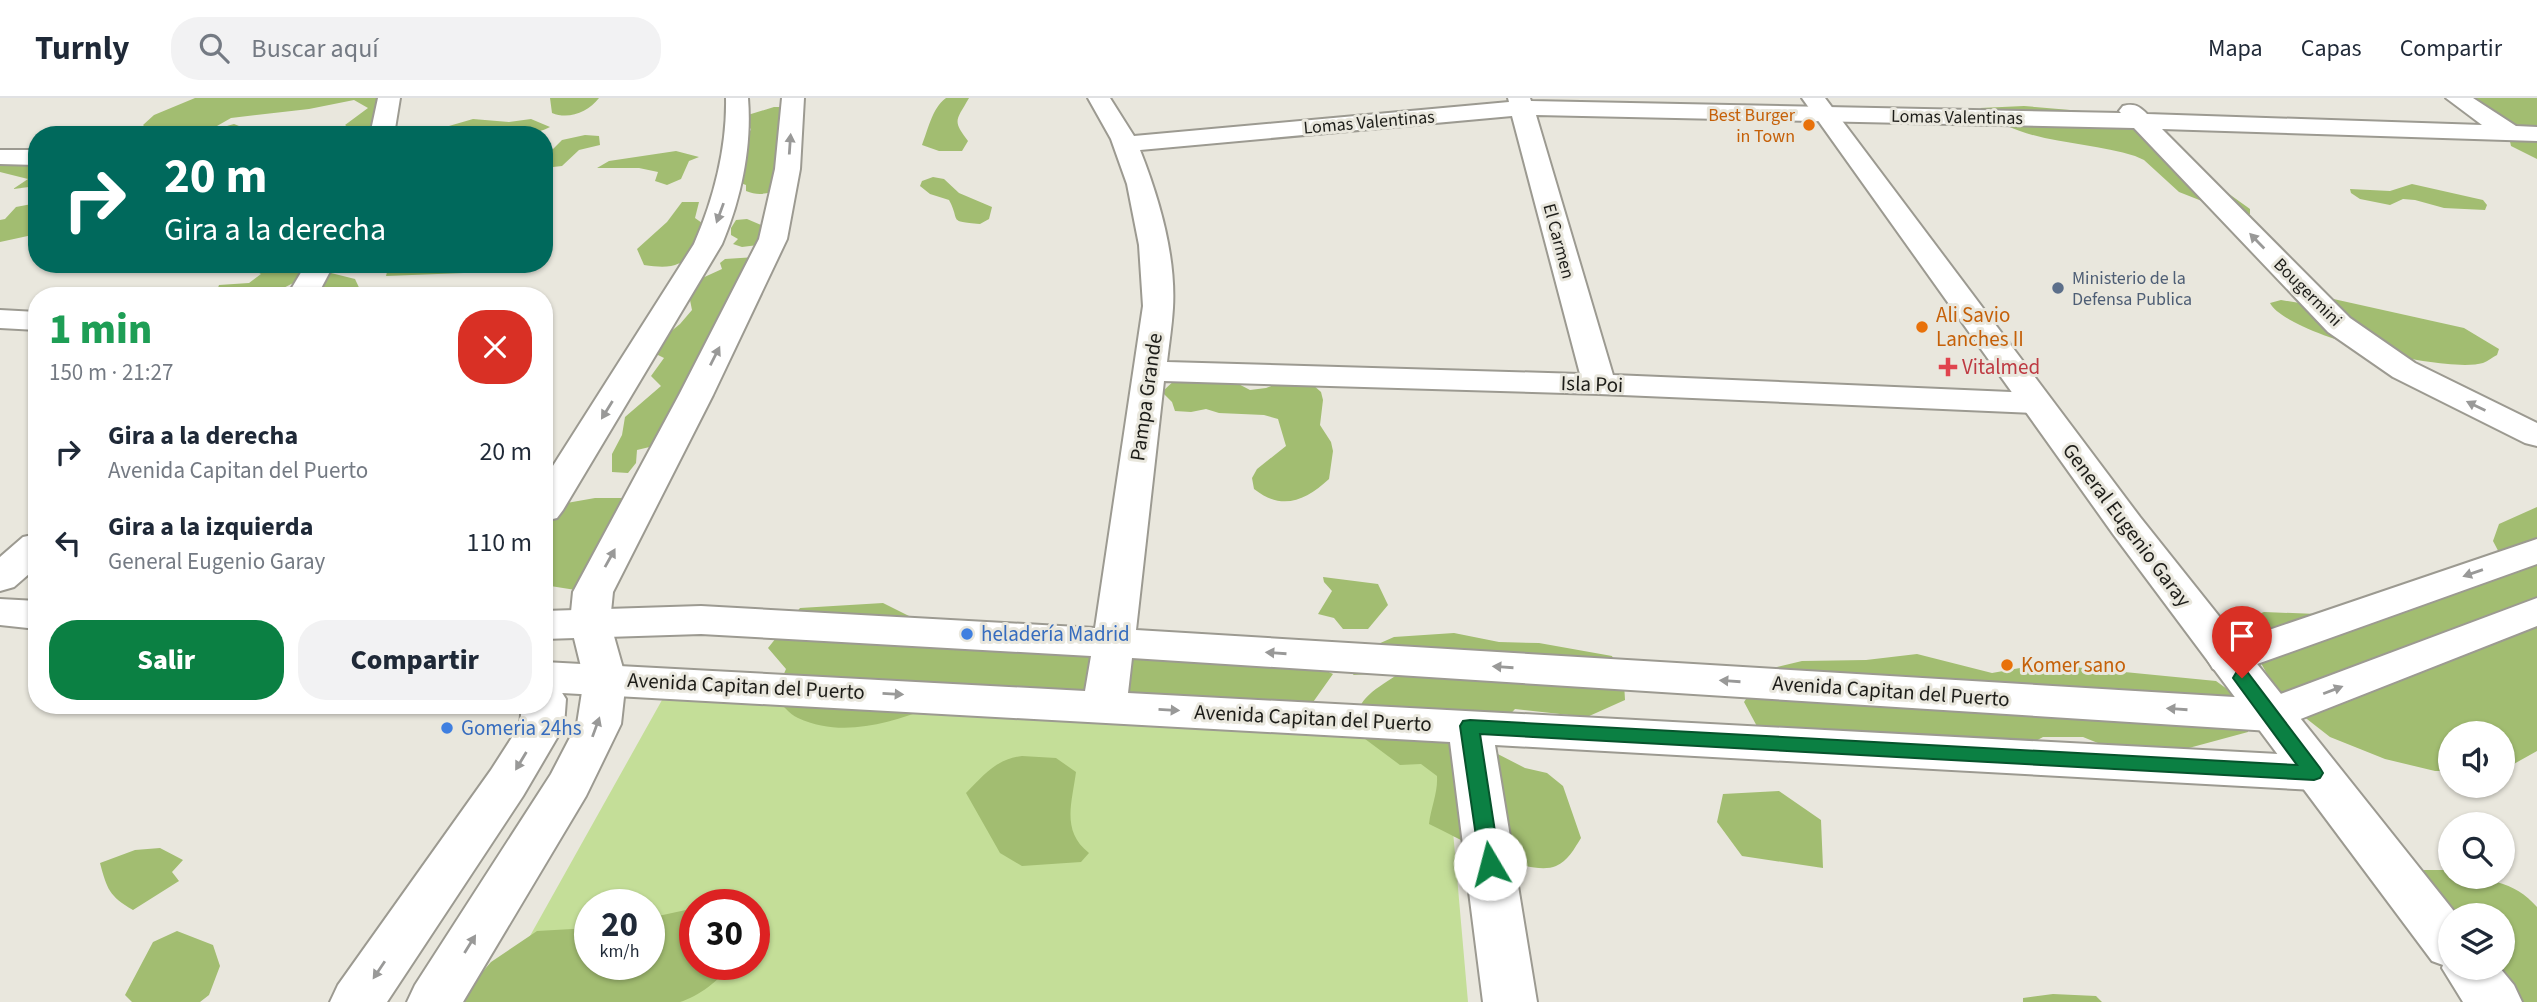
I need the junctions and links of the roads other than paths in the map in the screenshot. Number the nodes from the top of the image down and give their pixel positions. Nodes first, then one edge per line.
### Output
1 (389, 98) edge
2 (737, 98) edge
3 (793, 98) edge
4 (1099, 98) edge
5 (2118, 98) edge
6 (2457, 98) edge
7 (1521, 103) edge
8 (1819, 106) edge
9 (2140, 121) junction
10 (384, 126) edge
11 (2510, 133) junction
12 (2537, 134) edge
13 (1126, 144) junction
14 (2537, 150) edge
15 (0, 157) edge
16 (28, 158) edge
17 (0, 319) edge
18 (28, 321) edge
19 (1149, 371) junction
20 (1599, 384) junction
21 (2036, 403) junction
22 (2537, 436) edge
23 (553, 495) edge
24 (2537, 551) edge
25 (28, 554) edge
26 (0, 578) edge
27 (2537, 611) edge
28 (0, 612) edge
29 (28, 614) edge
30 (590, 622) junction
31 (553, 624) edge
32 (1113, 643) junction
33 (2228, 659) junction
34 (553, 677) edge
35 (605, 679) junction
36 (1105, 706) junction
37 (543, 714) edge
38 (2270, 715) junction
39 (1470, 726) junction
40 (2314, 773) junction
41 (2438, 930) edge
42 (2478, 980) edge
43 (357, 1002) edge
44 (434, 1002) edge
45 (1510, 1002) edge
46 (2496, 1002) edge

1 - 10 street
2 -> 23 street
30 -> 3 street, Avenida Capitan del Puerto
4 - 13 street, Pampa Grande
5 - 9 street, Bougermini
6 - 11 street
7 - 8 street, Lomas Valentinas
7 - 13 street, Lomas Valentinas
7 - 20 street, El Carmen
8 - 9 street, Lomas Valentinas
8 - 21 street, General Eugenio Garay
9 - 11 street, Lomas Valentinas
22 -> 9 street, Bougermini
11 - 12 street, Lomas Valentinas
11 - 14 street
13 - 19 street, Pampa Grande
15 - 16 street
17 - 18 street
19 - 20 street, Isla Poi
19 - 32 street, Pampa Grande
20 - 21 street, Isla Poi
21 - 33 street, General Eugenio Garay
24 -> 33 street
25 - 26 street
38 -> 27 street
28 - 29 street
30 - 31 street, Avenida Capitan del Puerto
30 - 32 street, Avenida Capitan del Puerto
30 - 35 street, Avenida Capitan del Puerto
32 - 36 street, Pampa Grande
38 -> 32 street, Avenida Capitan del Puerto
33 - 38 street, General Eugenio Garay
34 - 35 street, Avenida Capitan del Puerto
35 -> 36 street, Avenida Capitan del Puerto
44 -> 35 street, Avenida Capitan del Puerto
36 -> 39 street, Avenida Capitan del Puerto
37 -> 43 street
38 - 40 street, General Eugenio Garay
39 - 40 street, Avenida Capitan del Puerto
39 - 45 street
40 - 41 street, General Eugenio Garay
42 - 46 street

